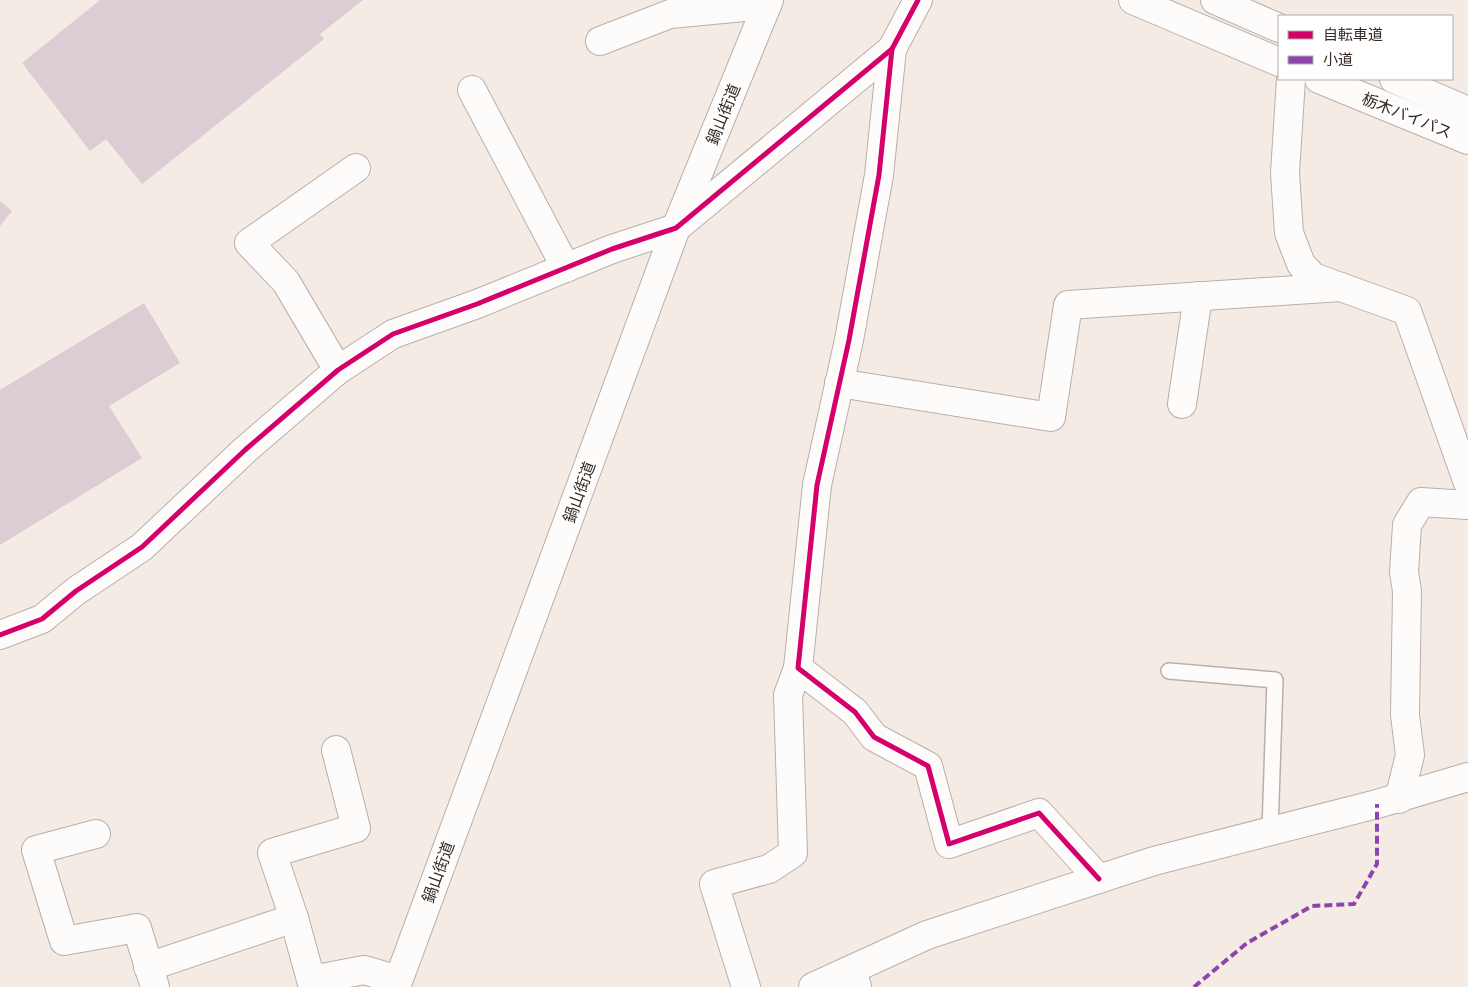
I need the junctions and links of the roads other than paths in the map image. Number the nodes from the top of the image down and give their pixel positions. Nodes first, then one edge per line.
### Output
1 (918, 0) edge
2 (1133, 0) edge
3 (1215, 0) edge
4 (768, 2) edge
5 (1263, 15) edge
6 (600, 41) dead end
7 (892, 49) junction
8 (1278, 62) edge
9 (1291, 80) edge
10 (1321, 80) edge
11 (1396, 80) edge
12 (472, 90) dead end
13 (1468, 111) edge
14 (1468, 140) edge
15 (356, 168) dead end
16 (676, 228) junction
17 (566, 268) junction
18 (1341, 287) junction
19 (1198, 296) junction
20 (338, 370) junction
21 (839, 383) junction
22 (1182, 404) dead end
23 (1468, 484) edge
24 (1468, 505) edge
25 (0, 635) edge
26 (798, 668) junction
27 (1169, 672) dead end
28 (336, 750) dead end
29 (1468, 777) edge
30 (1399, 798) junction
31 (1270, 831) junction
32 (96, 834) dead end
33 (1099, 880) junction
34 (294, 918) junction
35 (152, 977) edge
36 (855, 978) edge
37 (397, 983) edge
38 (746, 987) edge
39 (813, 987) edge

1 - 7 street
2 - 8 street
3 - 5 street
4 - 6 street
4 - 16 street, 鍋山街道
7 - 16 street
7 - 21 street
9 - 18 street
10 - 14 street, 栃木バイパス
11 - 13 street, 栃木バイパス
12 - 17 street
15 - 20 street
16 - 17 street
16 - 37 street, 鍋山街道
17 - 20 street
18 - 19 street
18 - 23 street
19 - 21 street
19 - 22 street
20 - 25 street
21 - 26 street
24 - 30 street
26 - 33 street
26 - 38 street
27 - 31 lane
28 - 34 street
29 - 30 street
30 - 31 street
31 - 33 street
32 - 35 street
33 - 36 street
34 - 35 street
34 - 37 street
36 - 39 street

